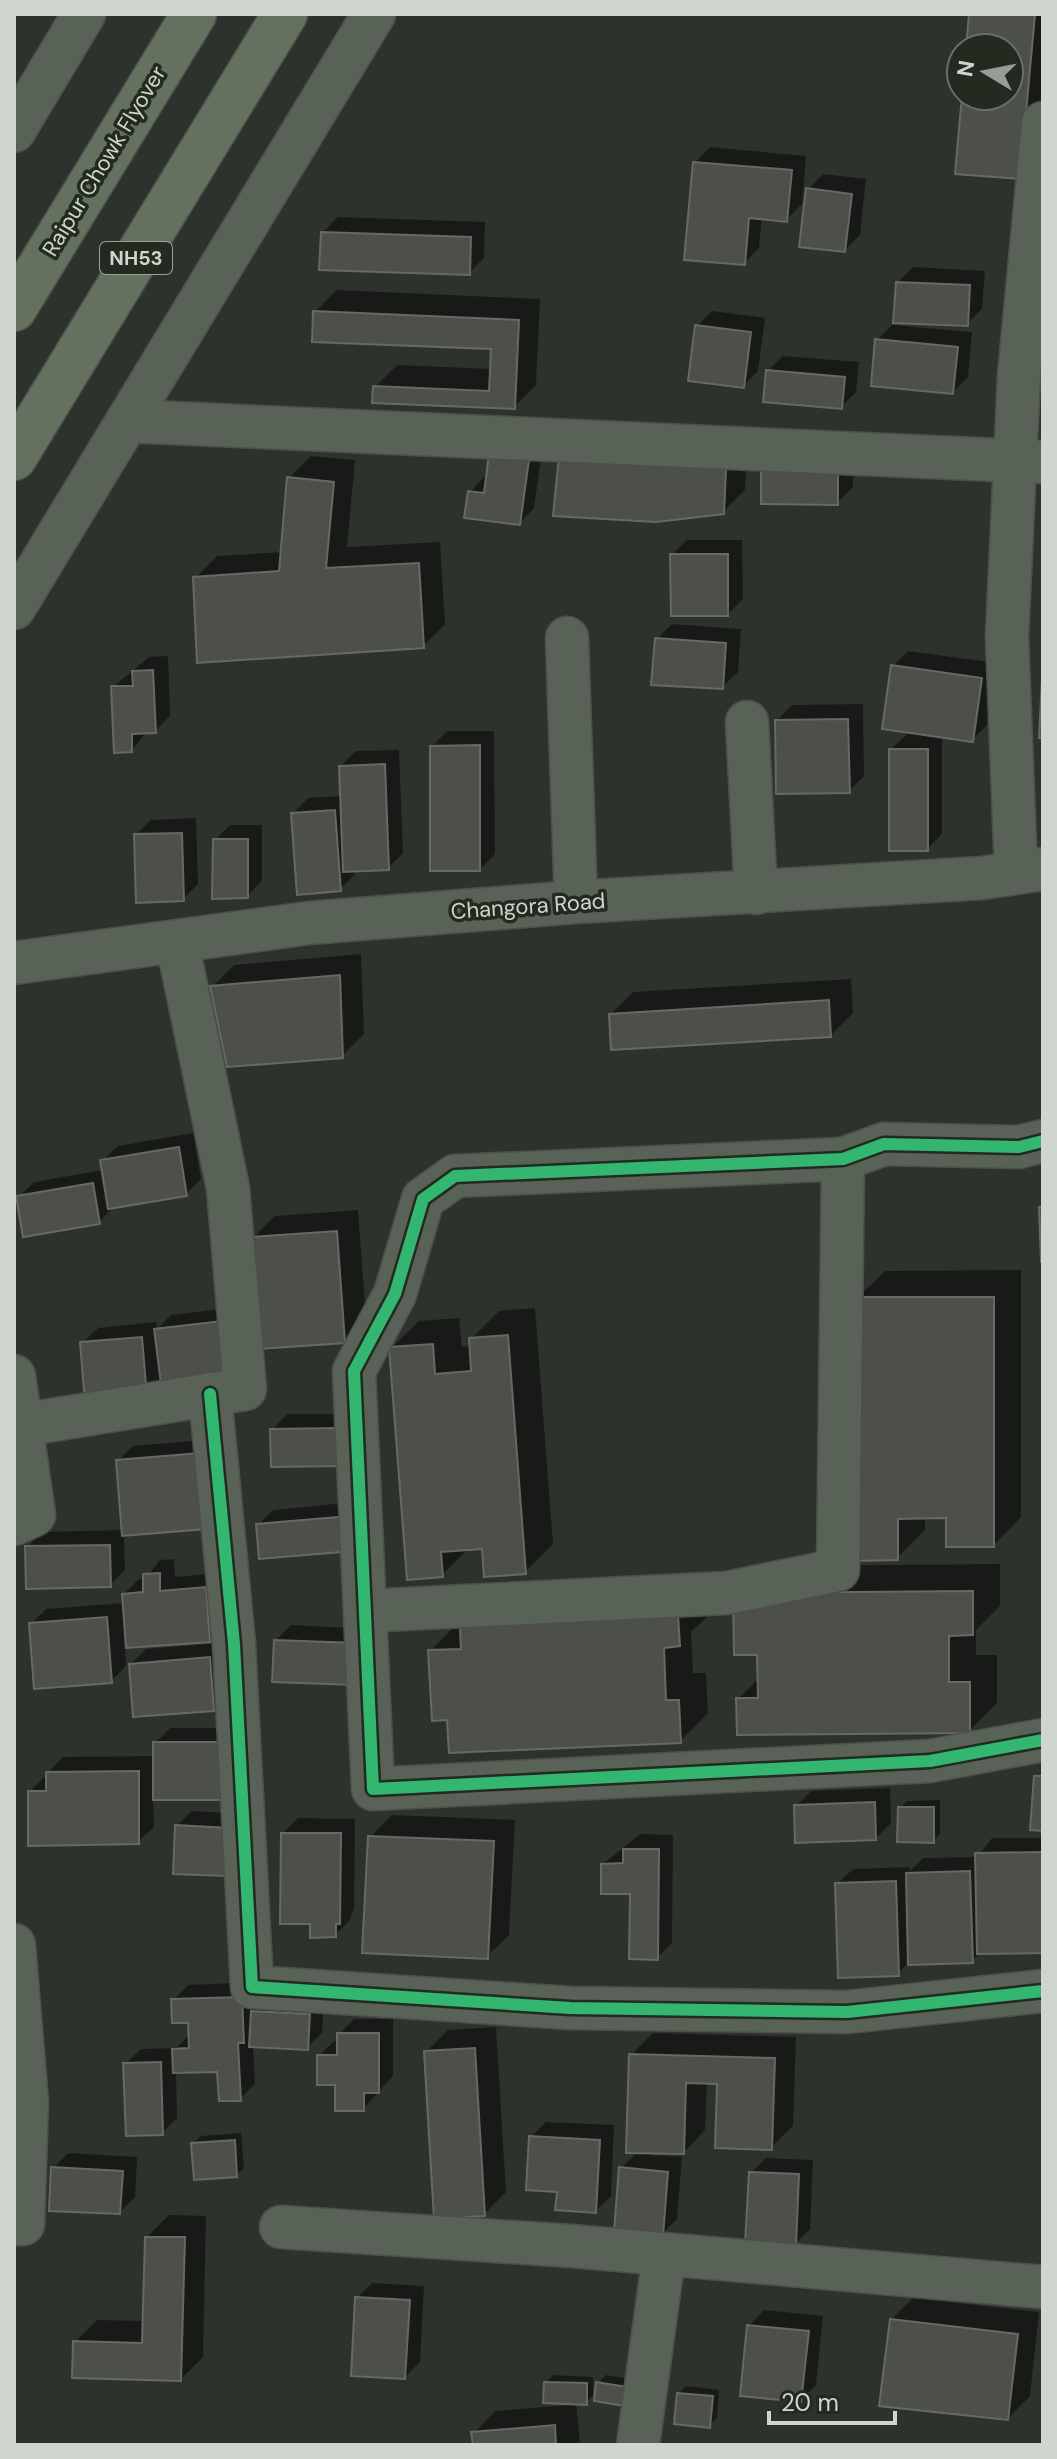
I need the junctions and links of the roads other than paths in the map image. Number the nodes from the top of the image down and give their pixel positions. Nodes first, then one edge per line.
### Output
1 (84, 14) edge
2 (194, 14) edge
3 (285, 14) edge
4 (374, 14) edge
5 (1043, 123) edge
6 (14, 131) edge
7 (1036, 251) edge
8 (14, 309) edge
9 (127, 421) junction
10 (14, 458) edge
11 (1029, 462) edge
12 (14, 608) edge
13 (567, 638) dead end
14 (747, 722) dead end
15 (1030, 871) edge
16 (756, 893) junction
17 (576, 902) junction
18 (177, 942) junction
19 (14, 963) edge
20 (1043, 1141) edge
21 (843, 1159) junction
22 (14, 1376) edge
23 (210, 1394) junction
24 (21, 1425) junction
25 (14, 1524) edge
26 (365, 1611) junction
27 (1043, 1740) edge
28 (14, 1945) edge
29 (1043, 1991) edge
30 (14, 2224) edge
31 (281, 2227) dead end
32 (664, 2255) junction
33 (1043, 2287) edge
34 (638, 2445) edge

1 - 6 street
2 - 8 highway, Raipur Chowk Flyover
3 - 10 highway, NH53
4 - 9 street
5 - 7 street
7 - 11 street
9 - 11 street
9 - 12 street
11 - 15 street
13 - 17 street
14 - 16 street
15 - 16 street, Changora Road
16 - 17 street, Changora Road
17 - 18 street, Changora Road
18 - 19 street, Changora Road
18 - 23 street
20 - 21 street
21 - 26 street
21 - 26 street
22 - 24 street
23 - 24 street
23 - 29 street
24 - 25 street
26 - 27 street
28 - 30 street
31 - 32 street
32 - 33 street
32 - 34 street

